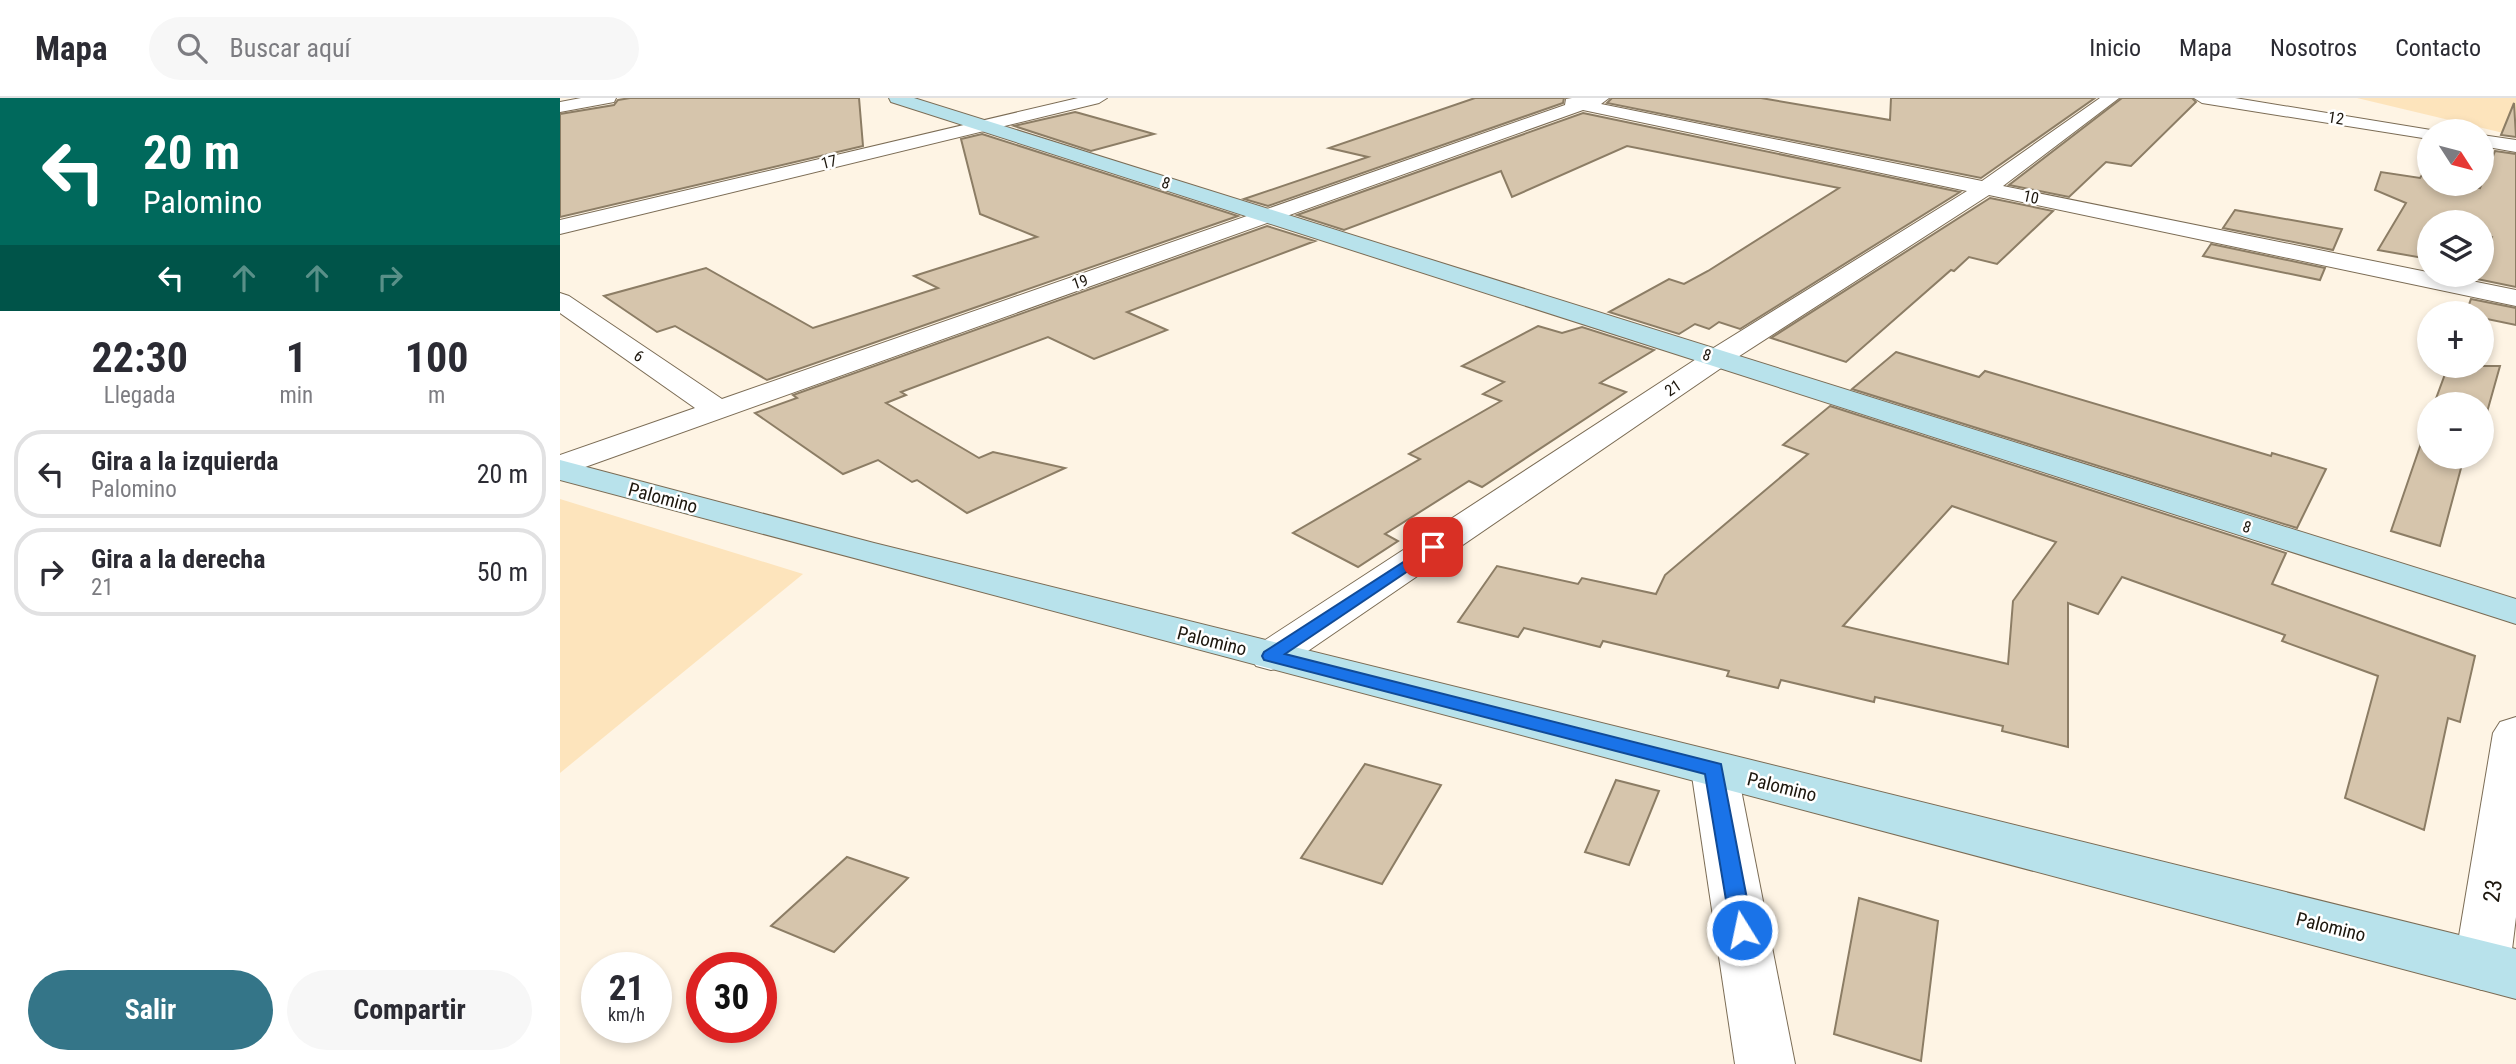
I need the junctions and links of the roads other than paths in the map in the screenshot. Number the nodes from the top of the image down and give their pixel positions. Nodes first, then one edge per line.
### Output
1 (608, 98) edge
2 (897, 98) edge
3 (1099, 98) edge
4 (1546, 98) edge
5 (2111, 98) edge
6 (2202, 98) edge
7 (1591, 102) edge
8 (560, 107) edge
9 (983, 125) junction
10 (2417, 131) edge
11 (2494, 143) edge
12 (2516, 146) edge
13 (1986, 188) junction
14 (1268, 216) junction
15 (560, 227) edge
16 (2516, 299) edge
17 (560, 301) edge
18 (1717, 358) junction
19 (718, 410) junction
20 (560, 468) edge
21 (2516, 612) edge
22 (1270, 656) junction
23 (2516, 733) edge
24 (1714, 769) junction
25 (2499, 970) edge
26 (1765, 1064) edge

1 - 8 street
2 - 9 street, 8
3 - 9 street, 17
4 - 7 street, 10
5 - 13 street, 21
6 - 10 street, 12
7 - 13 street, 10
7 - 14 street, 19
9 - 14 street, 8
9 - 15 street, 17
11 - 12 street
13 - 16 street, 10
13 - 18 street, 21
14 - 18 street, 8
14 - 19 street, 19
17 - 19 street, 6
18 - 21 street, 8
18 - 22 street, 21
19 - 20 street, 19
20 - 22 street, Palomino
22 - 24 street, Palomino
23 - 25 street, 23
24 - 25 street, Palomino
24 - 26 street

